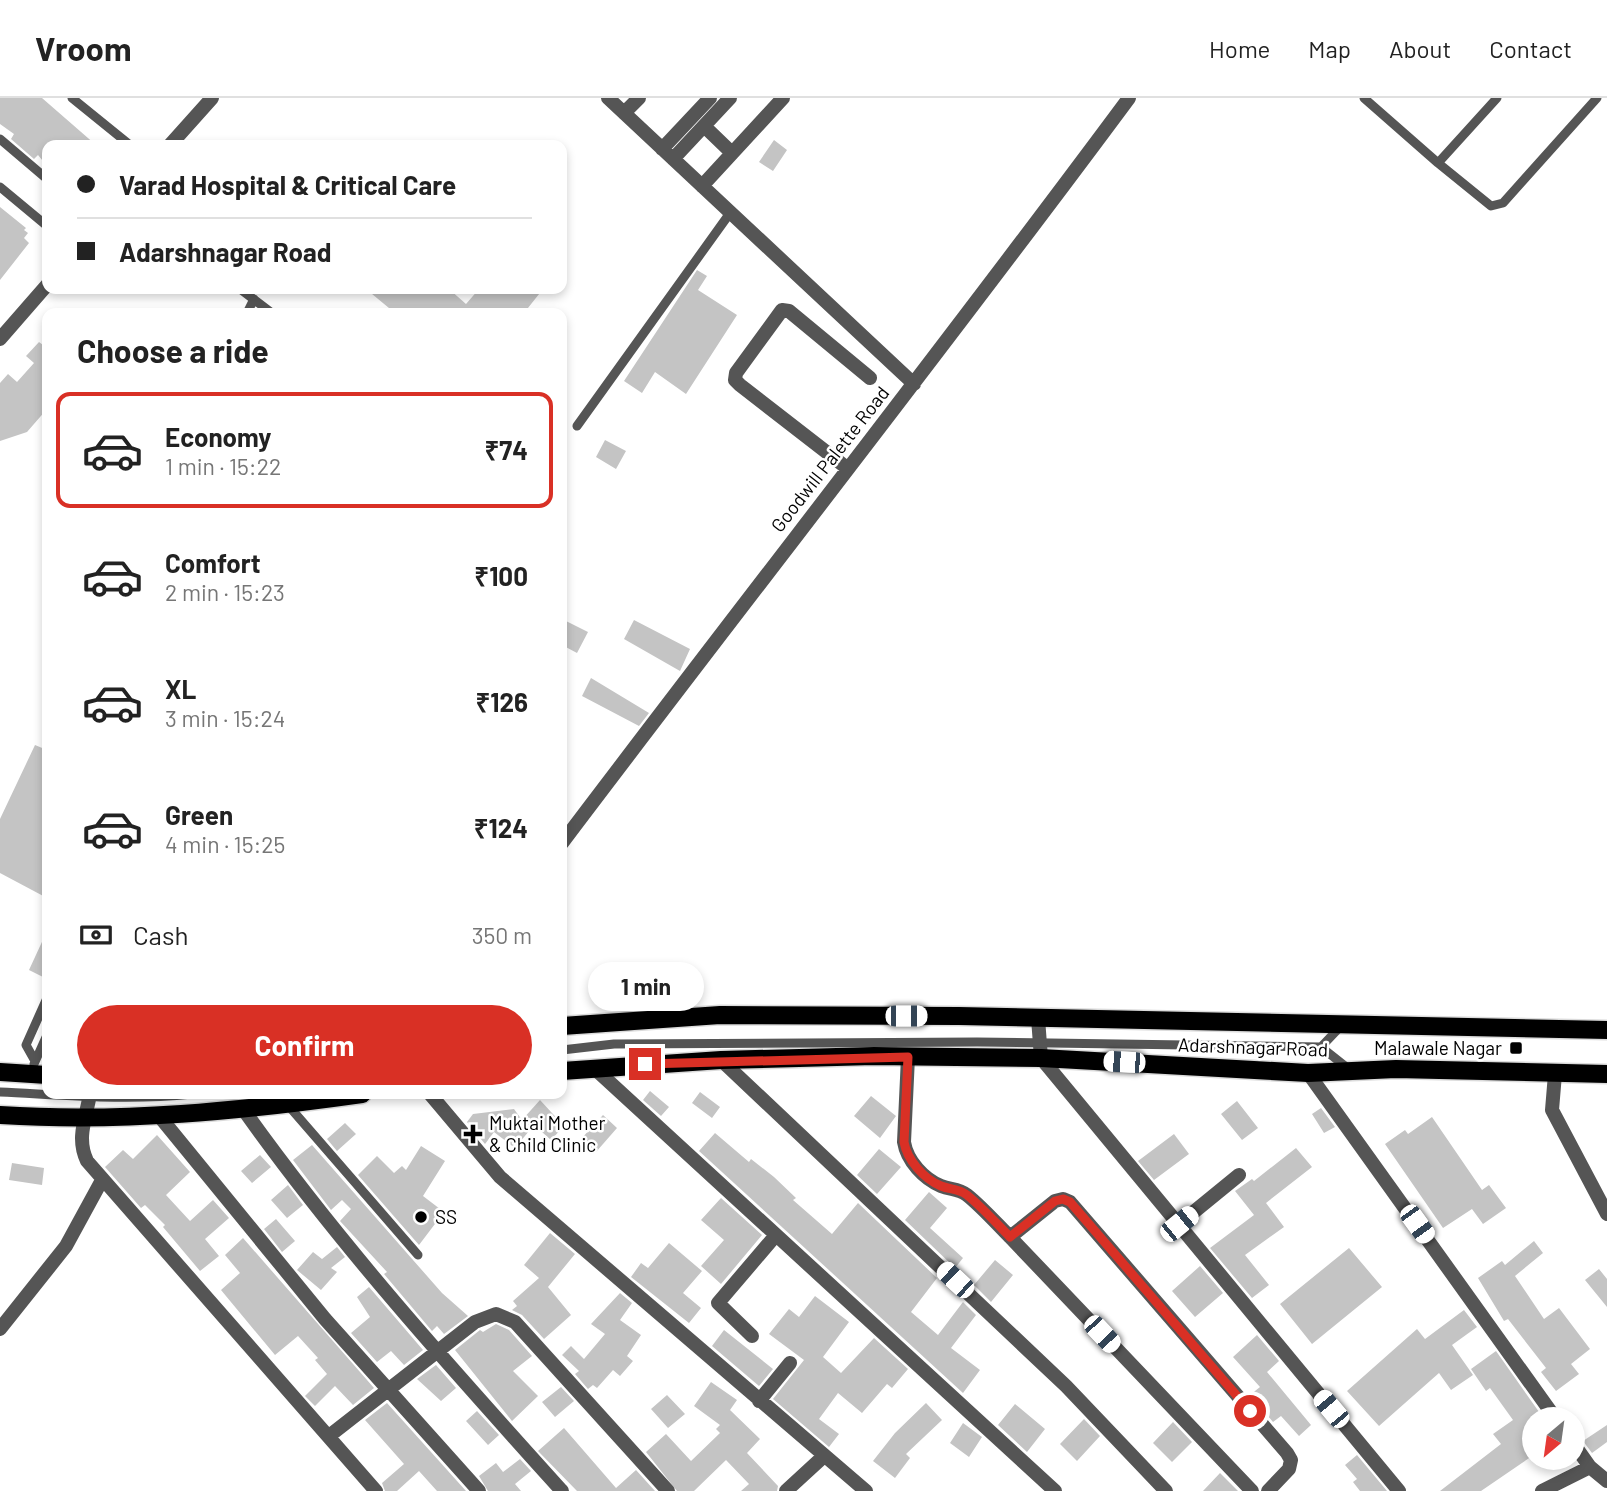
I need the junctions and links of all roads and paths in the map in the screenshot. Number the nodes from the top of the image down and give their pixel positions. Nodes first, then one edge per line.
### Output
1 (72, 98) edge
2 (212, 98) edge
3 (639, 98) edge
4 (710, 98) edge
5 (730, 98) edge
6 (783, 98) edge
7 (1129, 98) edge
8 (1364, 98) edge
9 (1497, 98) edge
10 (1597, 98) edge
11 (611, 99) edge
12 (624, 113) junction
13 (704, 126) junction
14 (0, 139) edge
15 (124, 140) edge
16 (174, 140) edge
17 (732, 153) junction
18 (668, 154) junction
19 (1438, 163) junction
20 (42, 175) edge
21 (702, 186) junction
22 (0, 187) edge
23 (730, 213) junction
24 (42, 222) edge
25 (42, 291) edge
26 (247, 294) edge
27 (254, 299) junction
28 (250, 308) edge
29 (266, 308) edge
30 (0, 339) edge
31 (870, 378) dead end
32 (914, 384) junction
33 (577, 426) dead end
34 (847, 468) junction
35 (567, 836) edge
36 (42, 1009) edge
37 (1038, 1018) junction
38 (1343, 1024) junction
39 (567, 1026) edge
40 (1607, 1030) edge
41 (1321, 1047) junction
42 (567, 1049) edge
43 (1041, 1050) junction
44 (908, 1057) junction
45 (722, 1060) junction
46 (593, 1067) junction
47 (567, 1070) edge
48 (38, 1071) edge
49 (1351, 1071) junction
50 (0, 1072) edge
51 (1308, 1073) junction
52 (1555, 1074) junction
53 (1607, 1074) edge
54 (0, 1092) edge
55 (42, 1094) edge
56 (89, 1099) edge
57 (324, 1099) edge
58 (434, 1099) edge
59 (287, 1104) junction
60 (243, 1109) junction
61 (0, 1115) edge
62 (160, 1116) junction
63 (86, 1119) junction
64 (1239, 1175) dead end
65 (102, 1180) junction
66 (1607, 1214) edge
67 (1179, 1224) junction
68 (776, 1235) junction
69 (1010, 1237) junction
70 (418, 1255) dead end
71 (0, 1329) edge
72 (752, 1336) dead end
73 (438, 1352) junction
74 (790, 1363) dead end
75 (389, 1390) junction
76 (759, 1401) junction
77 (1547, 1407) edge
78 (329, 1436) junction
79 (824, 1456) junction
80 (1586, 1461) edge
81 (1590, 1467) junction
82 (1607, 1481) edge
83 (376, 1491) edge
84 (479, 1491) edge
85 (562, 1491) edge
86 (668, 1491) edge
87 (786, 1491) edge
88 (866, 1491) edge
89 (1055, 1491) edge
90 (1166, 1491) edge
91 (1252, 1491) edge
92 (1268, 1491) edge
93 (1399, 1491) edge
94 (1542, 1491) edge

1 - 15 lane
2 - 16 street
3 - 12 street
4 - 18 street
5 - 13 street
6 - 17 street
7 - 32 street, Goodwill Palette Road
8 - 19 lane
9 - 19 lane
10 - 19 lane
11 - 12 street
12 - 18 street
13 - 17 street
13 - 18 street
14 - 20 lane
17 - 21 street
18 - 21 street
21 - 23 street
22 - 24 lane
23 - 32 street
23 - 33 lane
25 - 30 street
26 - 27 lane
27 - 28 lane
27 - 29 lane
31 - 34 street
32 - 34 street, Goodwill Palette Road
34 - 35 street, Goodwill Palette Road
36 - 48 lane
37 - 38 main road, Adarshnagar Road
37 - 39 main road, Adarshnagar Road
37 - 43 street
38 - 40 main road, Adarshnagar Road
38 - 41 lane
41 - 43 lane
41 - 49 lane
42 - 43 lane
43 - 44 main road, Adarshnagar Road
43 - 51 main road, Adarshnagar Road
43 - 67 street
44 - 45 main road, Adarshnagar Road
44 - 69 street
45 - 46 main road, Adarshnagar Road
45 - 90 street
46 - 47 main road, Adarshnagar Road
46 - 68 street
48 - 50 main road
49 - 51 main road, Adarshnagar Road
49 - 52 main road, Adarshnagar Road
51 - 77 street
52 - 53 main road, Adarshnagar Road
52 - 66 street
54 - 55 lane
56 - 63 street
57 - 59 main road
58 - 76 street
59 - 60 main road
59 - 70 lane
60 - 62 main road
60 - 73 street
61 - 63 main road
62 - 63 main road
62 - 75 street
63 - 65 street
64 - 67 street
65 - 71 street
65 - 78 street
67 - 93 street
68 - 72 street
68 - 89 street
69 - 91 street
69 - 92 street
73 - 75 street
73 - 85 street
73 - 86 street
74 - 76 street
75 - 78 street
75 - 84 street
76 - 79 street
78 - 83 street
79 - 87 street
79 - 88 street
80 - 81 street
81 - 82 street
81 - 94 street

